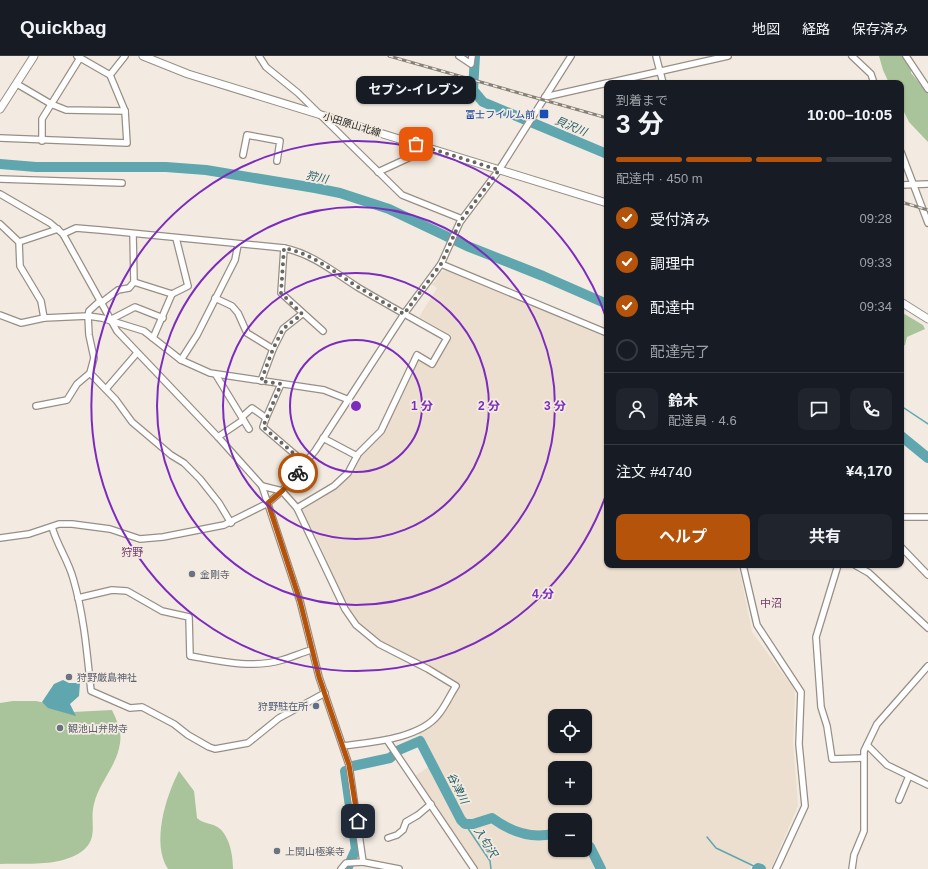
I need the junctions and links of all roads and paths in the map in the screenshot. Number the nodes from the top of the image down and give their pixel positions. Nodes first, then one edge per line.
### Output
1 (34, 56) edge
2 (125, 56) edge
3 (143, 56) edge
4 (259, 56) edge
5 (459, 56) edge
6 (472, 56) edge
7 (571, 56) edge
8 (656, 56) edge
9 (728, 56) edge
10 (852, 56) edge
11 (906, 56) edge
12 (78, 57) edge
13 (660, 71) junction
14 (110, 75) junction
15 (620, 80) edge
16 (662, 80) edge
17 (873, 80) edge
18 (17, 84) junction
19 (604, 84) edge
20 (928, 89) edge
21 (545, 97) junction
22 (51, 104) junction
23 (0, 108) edge
24 (125, 111) junction
25 (318, 113) junction
26 (0, 138) edge
27 (42, 141) junction
28 (430, 148) junction
29 (243, 155) dead end
30 (904, 160) edge
31 (277, 161) dead end
32 (499, 170) junction
33 (378, 172) junction
34 (0, 179) edge
35 (122, 183) dead end
36 (913, 184) junction
37 (928, 184) edge
38 (904, 185) edge
39 (0, 194) edge
40 (604, 202) edge
41 (461, 221) junction
42 (928, 223) edge
43 (0, 224) edge
44 (58, 229) junction
45 (63, 234) junction
46 (133, 234) junction
47 (176, 238) junction
48 (19, 242) junction
49 (238, 244) junction
50 (284, 248) junction
51 (442, 262) junction
52 (134, 282) junction
53 (172, 294) junction
54 (215, 298) junction
55 (100, 302) junction
56 (904, 304) edge
57 (302, 314) junction
58 (404, 314) junction
59 (0, 315) edge
60 (88, 316) junction
61 (44, 318) junction
62 (162, 318) junction
63 (928, 319) edge
64 (110, 320) junction
65 (323, 331) dead end
66 (604, 332) edge
67 (153, 338) junction
68 (273, 349) junction
69 (137, 353) junction
70 (181, 360) junction
71 (90, 374) junction
72 (216, 375) junction
73 (261, 381) junction
74 (281, 384) junction
75 (106, 389) junction
76 (349, 400) junction
77 (36, 406) dead end
78 (242, 418) junction
79 (266, 418) junction
80 (249, 429) dead end
81 (218, 437) junction
82 (323, 438) junction
83 (357, 456) junction
84 (305, 463) junction
85 (262, 486) junction
86 (282, 491) junction
87 (268, 503) junction
88 (297, 508) junction
89 (904, 517) edge
90 (928, 517) edge
91 (231, 522) junction
92 (52, 527) junction
93 (0, 538) edge
94 (904, 550) edge
95 (745, 568) edge
96 (837, 568) edge
97 (860, 568) edge
98 (928, 575) edge
99 (78, 598) junction
100 (928, 628) edge
101 (311, 650) junction
102 (928, 666) edge
103 (325, 693) junction
104 (387, 740) junction
105 (867, 745) junction
106 (343, 746) junction
107 (863, 758) junction
108 (909, 776) junction
109 (928, 785) edge
110 (899, 800) dead end
111 (431, 804) junction
112 (388, 838) dead end
113 (363, 862) junction
114 (341, 869) edge
115 (399, 869) edge
116 (474, 869) edge
117 (776, 869) edge
118 (852, 869) edge

1 - 18 main road
2 - 14 street
3 - 25 main road, 小田原山北線
4 - 25 street
5 - 6 street
7 - 21 street
8 - 13 street
9 - 13 street
10 - 17 street
11 - 20 street
12 - 14 street
12 - 22 street
13 - 15 street
13 - 16 street
14 - 24 street
18 - 22 street
18 - 23 main road
19 - 21 street
21 - 32 street
22 - 24 street
22 - 27 street
24 - 27 street
25 - 28 main road, 小田原山北線
25 - 33 street
26 - 27 street
28 - 32 main road, 小田原山北線
28 - 33 street
29 - 31 street
30 - 36 street
32 - 40 main road, 小田原山北線
32 - 41 street
33 - 41 street
34 - 35 street
36 - 37 street
36 - 38 street
36 - 42 street
39 - 44 street
41 - 51 street
43 - 48 street
44 - 45 street
44 - 48 street
45 - 46 street
45 - 55 street
46 - 47 street
46 - 52 street
47 - 49 street
47 - 53 street
48 - 61 street
49 - 50 street
49 - 54 street
50 - 57 street
50 - 58 street
51 - 58 street
51 - 66 street
52 - 53 street
52 - 55 street
53 - 62 street
54 - 68 street
54 - 70 street
55 - 60 street
55 - 64 street
56 - 63 main road
57 - 65 street
57 - 68 street
58 - 76 street
58 - 83 street
59 - 61 street
60 - 61 street
60 - 64 street
60 - 71 street
62 - 64 street
62 - 67 street
64 - 67 street
64 - 69 street
67 - 70 street
68 - 73 street
69 - 75 street
69 - 81 street
70 - 72 street
71 - 75 street
71 - 77 street
72 - 73 street
72 - 78 street
73 - 74 street
74 - 76 street
74 - 79 street
75 - 91 street
76 - 82 street
78 - 79 street
78 - 80 street
78 - 81 street
79 - 84 street
81 - 85 street
82 - 83 street
82 - 84 street
83 - 88 street
84 - 86 street
85 - 86 street
85 - 87 street
86 - 87 street
86 - 88 street
87 - 91 street
87 - 101 street
88 - 104 street
89 - 90 street
91 - 92 street
92 - 93 street
92 - 99 street
94 - 98 street
95 - 117 street
96 - 107 street
97 - 100 street
99 - 101 street
99 - 103 street
101 - 103 street
102 - 105 street
103 - 106 street
104 - 106 street
104 - 111 street
105 - 107 street
105 - 108 street
106 - 113 street
107 - 118 street
108 - 109 street
108 - 110 street
111 - 112 street
111 - 116 street
113 - 114 street
113 - 115 street

